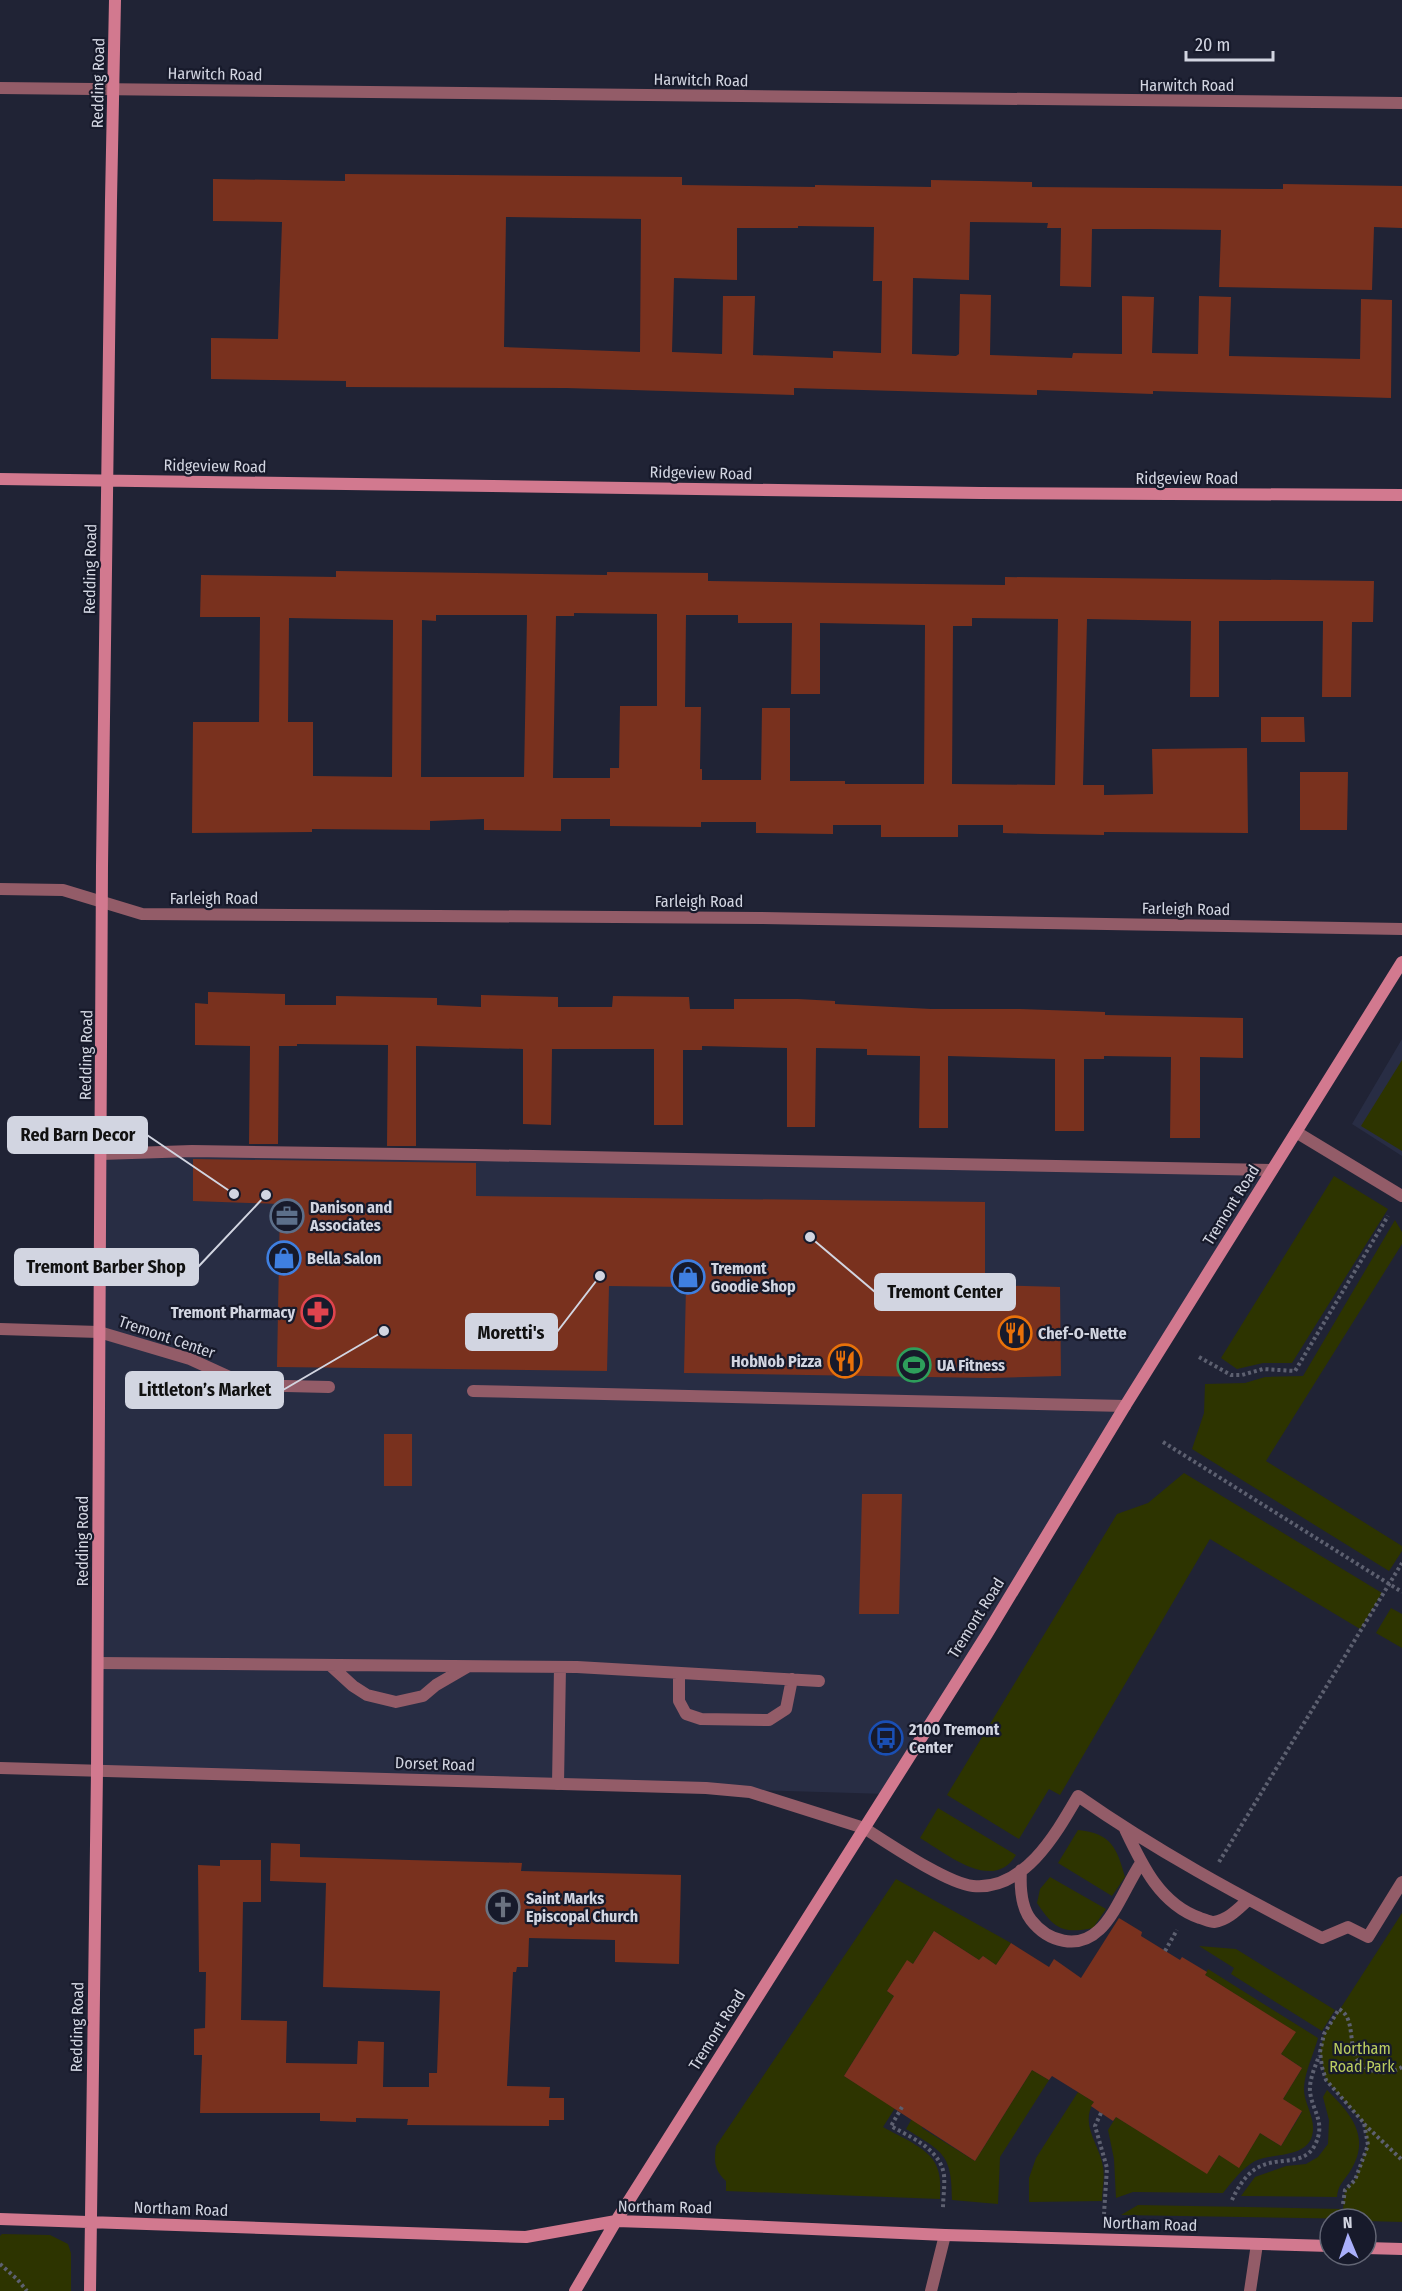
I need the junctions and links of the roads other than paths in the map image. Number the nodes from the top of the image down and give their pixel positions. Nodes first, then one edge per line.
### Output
1 (115, 0) edge
2 (0, 88) edge
3 (115, 89) junction
4 (1402, 103) edge
5 (0, 479) edge
6 (108, 481) junction
7 (1402, 495) edge
8 (0, 889) edge
9 (103, 902) junction
10 (1402, 929) edge
11 (1402, 962) edge
12 (1296, 1132) junction
13 (101, 1154) junction
14 (1272, 1170) junction
15 (1402, 1196) edge
16 (0, 1329) edge
17 (99, 1332) junction
18 (329, 1387) dead end
19 (473, 1391) dead end
20 (1125, 1406) junction
21 (98, 1663) junction
22 (330, 1665) junction
23 (468, 1666) junction
24 (560, 1667) junction
25 (679, 1673) junction
26 (792, 1679) junction
27 (819, 1681) dead end
28 (0, 1768) edge
29 (97, 1771) junction
30 (558, 1784) junction
31 (864, 1828) junction
32 (1125, 1829) junction
33 (1141, 1863) junction
34 (1021, 1870) junction
35 (1402, 1882) edge
36 (1248, 1900) junction
37 (0, 2219) edge
38 (616, 2221) junction
39 (91, 2222) junction
40 (945, 2235) junction
41 (1257, 2244) junction
42 (1318, 2246) edge
43 (1378, 2248) edge
44 (1402, 2249) edge
45 (90, 2291) edge
46 (575, 2291) edge
47 (931, 2291) edge
48 (1250, 2291) edge

1 - 3 main road, Redding Road
2 - 3 street, Harwitch Road
3 - 4 street, Harwitch Road
3 - 6 main road, Redding Road
5 - 6 main road, Ridgeview Road
6 - 7 main road, Ridgeview Road
6 - 9 main road, Redding Road
8 - 9 street, Farleigh Road
9 - 10 street, Farleigh Road
9 - 13 main road, Redding Road
11 - 12 main road, Tremont Road
12 - 14 main road, Tremont Road
12 - 15 street
13 - 14 street
13 - 17 main road, Redding Road
14 - 20 main road, Tremont Road
16 - 17 street, Tremont Center
17 - 18 street, Tremont Center
17 - 21 main road, Redding Road
19 - 20 street
20 - 31 main road, Tremont Road
21 - 22 street
21 - 29 main road, Redding Road
22 - 23 street
22 - 23 street
23 - 24 street
24 - 25 street
24 - 30 street
25 - 26 street
25 - 26 street
26 - 27 street
28 - 29 street, Dorset Road
29 - 30 street, Dorset Road
29 - 39 main road, Redding Road
30 - 31 street, Dorset Road
31 - 34 street, Dorset Road
31 - 38 main road, Tremont Road
32 - 33 street
32 - 34 street, Dorset Road
32 - 36 street
33 - 34 street
33 - 36 street
35 - 36 street
37 - 39 main road, Northam Road
38 - 39 main road, Northam Road
38 - 40 main road, Northam Road
38 - 46 main road, Tremont Road
39 - 45 main road, Redding Road
40 - 41 main road, Northam Road
40 - 47 street
41 - 42 main road, Northam Road
41 - 48 street
43 - 44 main road

